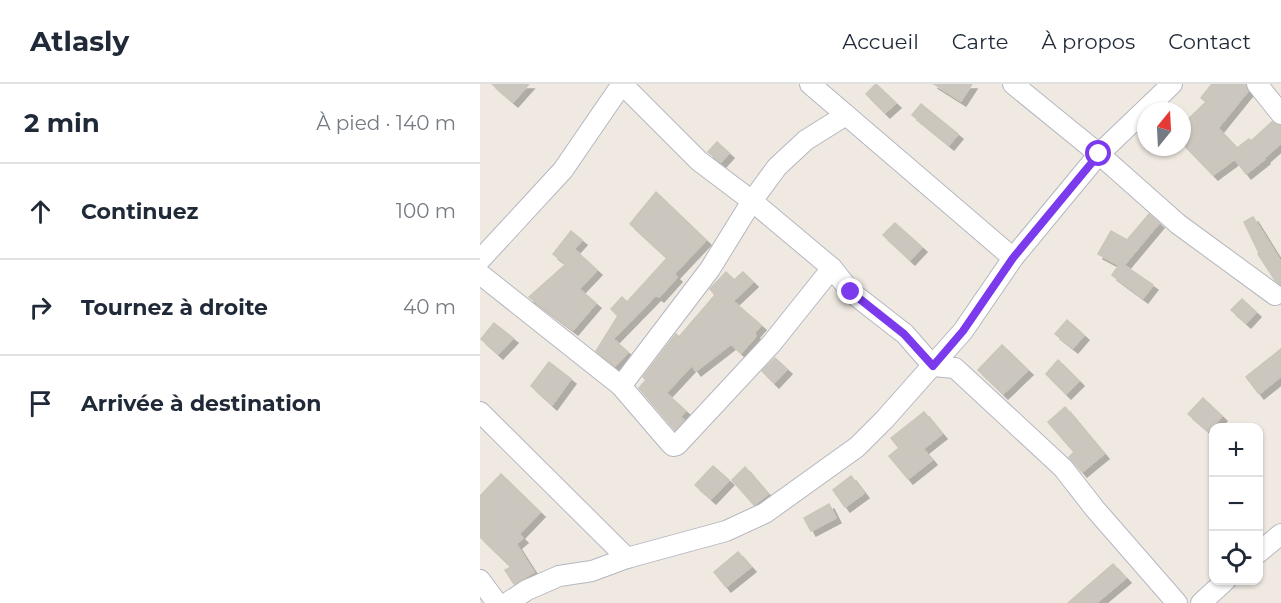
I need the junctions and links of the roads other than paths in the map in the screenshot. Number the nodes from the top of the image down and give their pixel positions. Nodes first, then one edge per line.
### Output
1 (622, 84) edge
2 (810, 84) edge
3 (1013, 84) edge
4 (1172, 84) edge
5 (1257, 84) edge
6 (1281, 114) edge
7 (846, 115) junction
8 (1099, 154) junction
9 (752, 201) junction
10 (1013, 258) junction
11 (480, 260) edge
12 (832, 268) junction
13 (480, 274) edge
14 (1275, 296) dead end
15 (933, 366) junction
16 (621, 386) junction
17 (480, 412) edge
18 (1281, 534) edge
19 (1263, 549) edge
20 (627, 558) junction
21 (480, 580) edge
22 (1221, 585) edge
23 (497, 603) edge
24 (507, 603) edge
25 (1177, 603) edge
26 (1201, 603) edge

1 - 9 street
1 - 11 street
2 - 7 street
3 - 8 street
4 - 8 street
5 - 6 street
7 - 9 street
7 - 10 street
8 - 10 street
8 - 14 street
9 - 12 street
9 - 16 street
10 - 15 street
12 - 15 street
12 - 16 street
13 - 16 street
15 - 20 street
15 - 25 street
17 - 20 street
18 - 19 street
20 - 24 street
21 - 23 street
22 - 26 street

